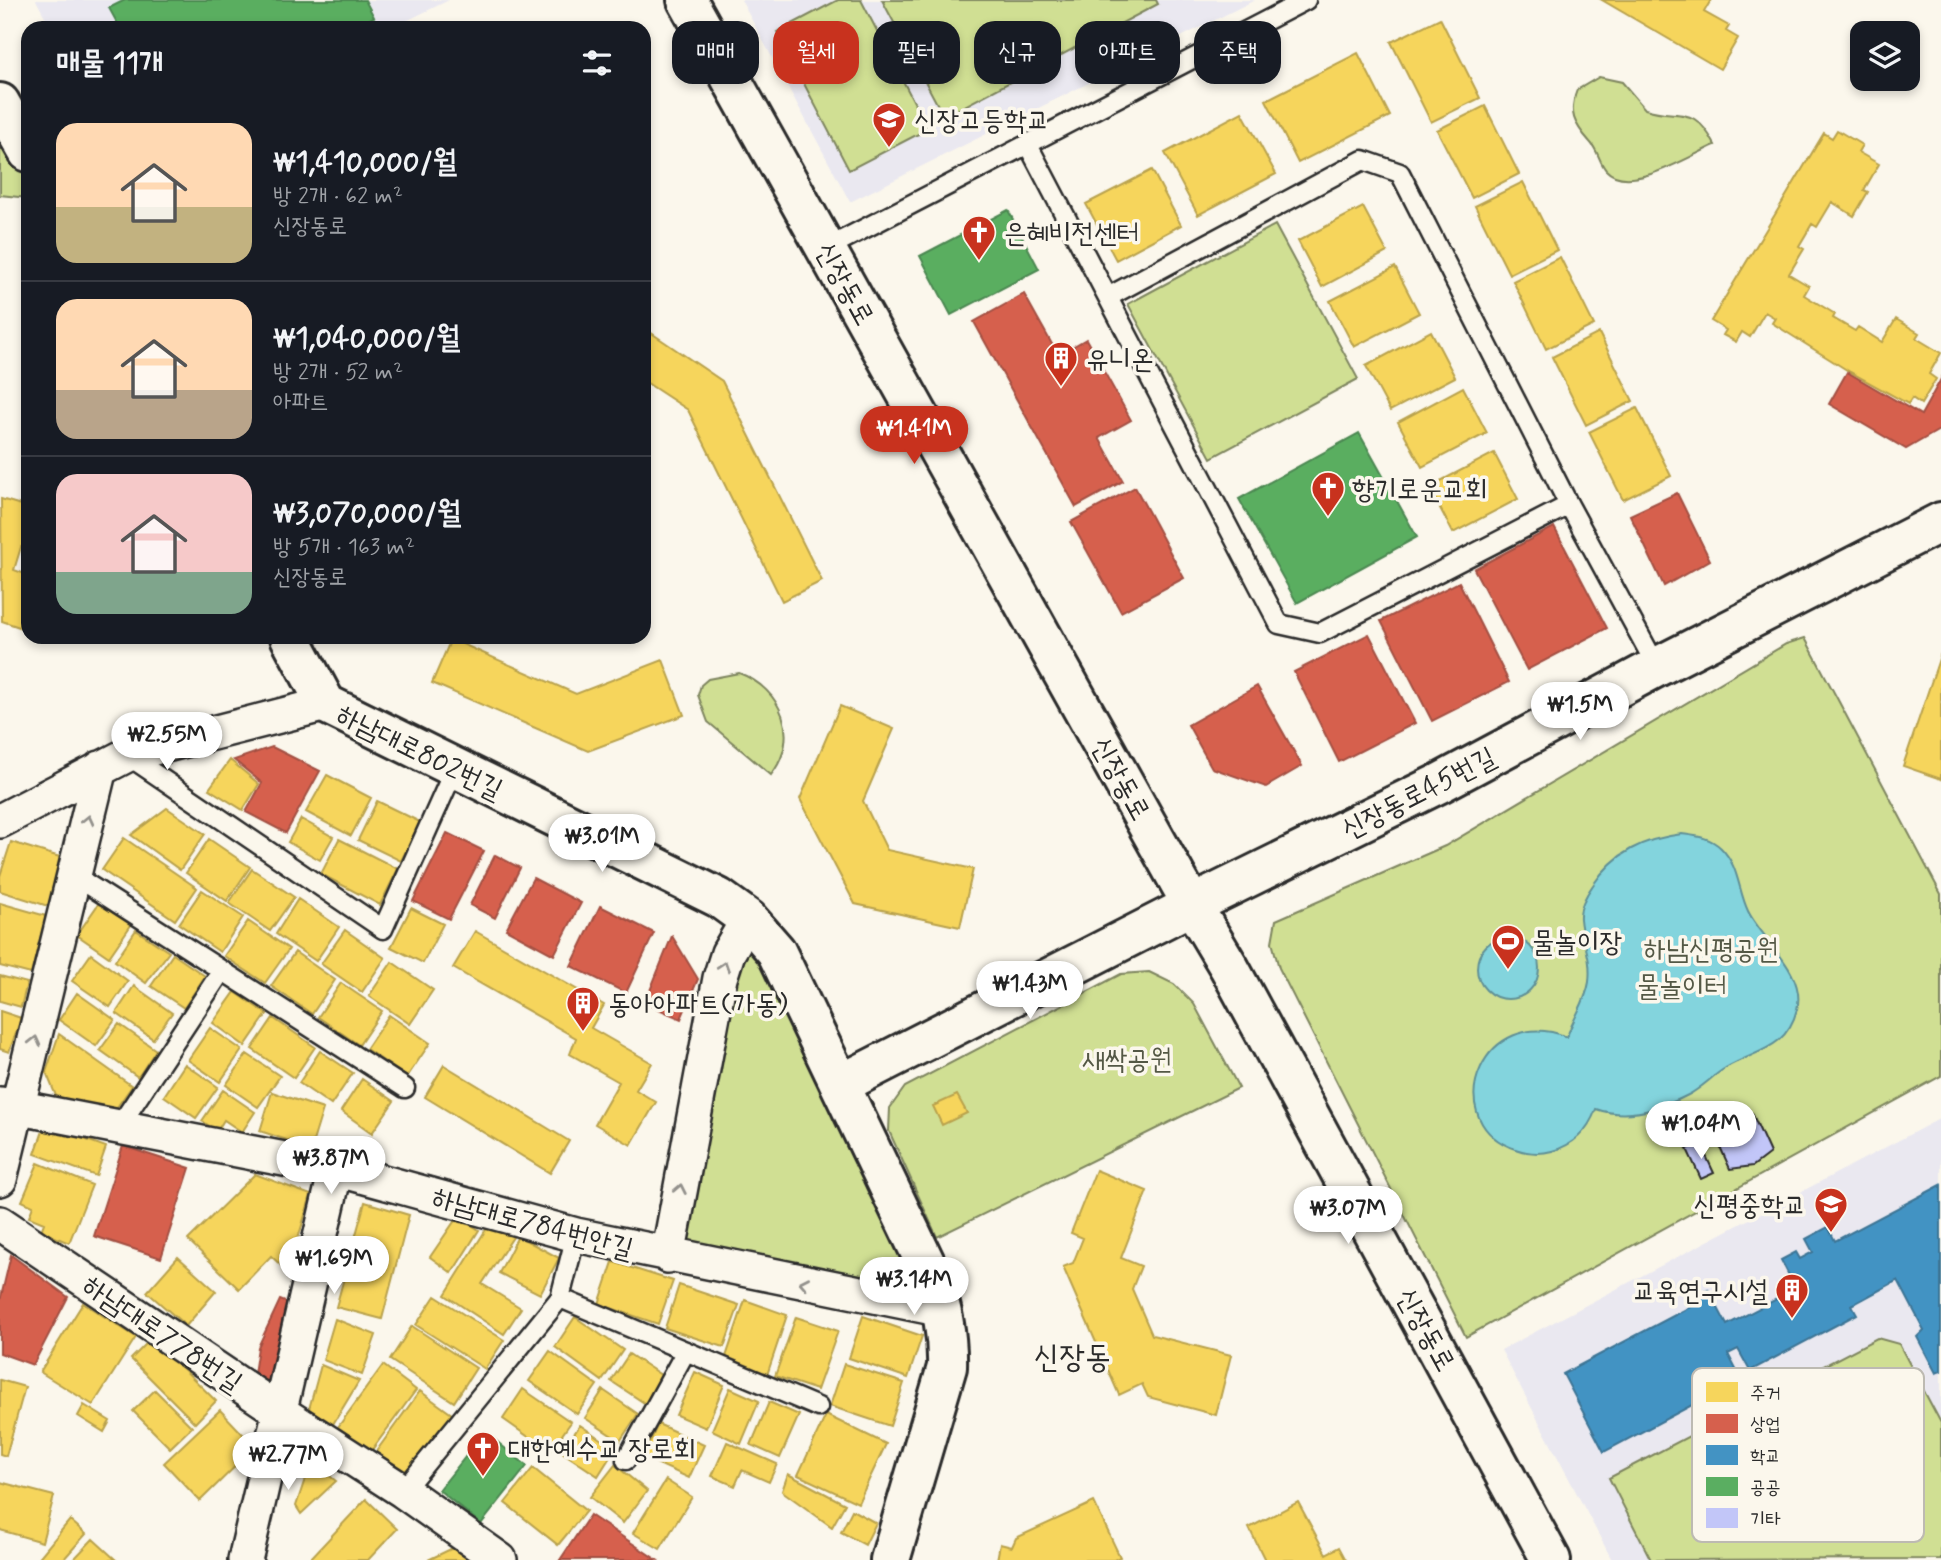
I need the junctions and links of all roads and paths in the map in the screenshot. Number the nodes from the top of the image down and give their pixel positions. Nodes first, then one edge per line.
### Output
1 (687, 0) edge
2 (1306, 0) edge
3 (0, 103) edge
4 (21, 140) edge
5 (1028, 145) junction
6 (827, 248) junction
7 (1108, 297) junction
8 (1569, 505) junction
9 (1941, 522) edge
10 (294, 644) edge
11 (1657, 667) junction
12 (326, 704) junction
13 (113, 761) junction
14 (454, 768) junction
15 (0, 821) edge
16 (75, 876) junction
17 (1192, 905) junction
18 (748, 919) junction
19 (221, 972) junction
20 (841, 1084) junction
21 (405, 1088) dead end
22 (10, 1106) edge
23 (120, 1125) junction
24 (336, 1169) junction
25 (0, 1179) edge
26 (0, 1223) edge
27 (576, 1235) junction
28 (668, 1256) junction
29 (560, 1298) junction
30 (943, 1310) junction
31 (686, 1352) junction
32 (818, 1407) dead end
33 (279, 1411) junction
34 (626, 1460) dead end
35 (403, 1491) junction
36 (245, 1560) edge
37 (500, 1560) edge
38 (890, 1560) edge
39 (1551, 1560) edge

1 - 6 street, 신장동로
2 - 5 lane
3 - 4 street
5 - 6 lane
5 - 7 lane
6 - 17 street, 신장동로
7 - 8 lane
7 - 8 lane
8 - 11 lane
9 - 11 street, 신장동로45번길
10 - 12 street, 하남대로802번길
11 - 17 street, 신장동로45번길
12 - 13 street
12 - 14 street, 하남대로802번길
13 - 14 lane
13 - 15 street
16 -> 13 street
14 - 18 street, 하남대로802번길
16 - 19 lane
22 -> 16 street
17 - 20 street
17 - 39 street, 신장동로
18 - 20 street, 하남대로802번길
28 -> 18 street
19 - 21 lane
19 - 23 lane
20 - 30 street, 하남대로802번길
22 - 23 street, 하남대로784번안길
22 - 25 street
23 - 24 street, 하남대로784번안길
24 - 27 street, 하남대로784번안길
24 - 33 street
26 - 33 street, 하남대로778번길
27 - 28 street, 하남대로784번안길
27 - 29 lane
30 -> 28 street, 하남대로784번안길
29 - 31 lane
29 - 35 lane
30 - 38 street, 하남대로802번길
31 - 32 lane
31 - 34 lane
33 - 35 street, 하남대로778번길
33 - 36 street
35 - 37 street, 하남대로778번길

